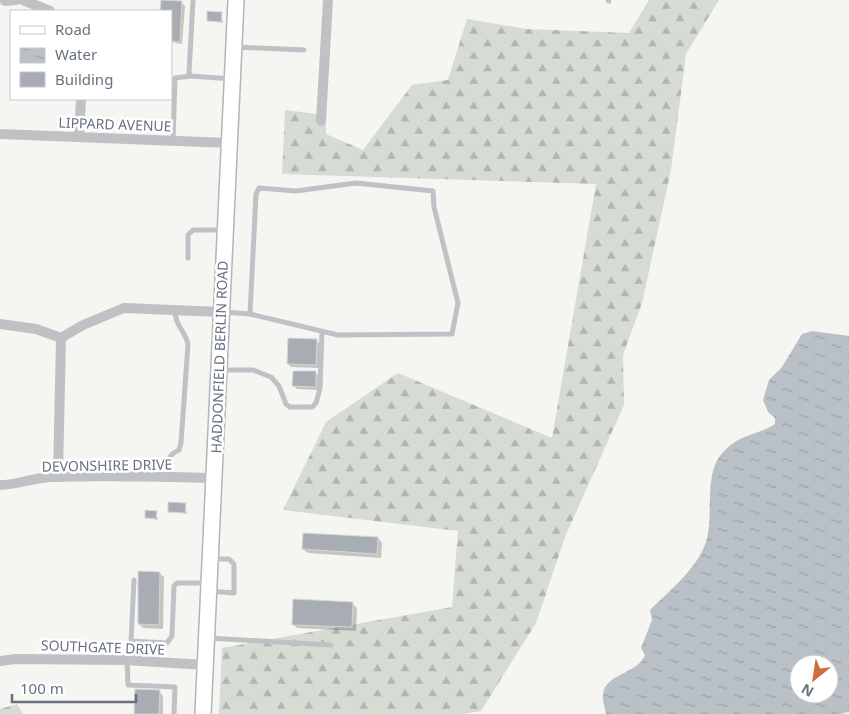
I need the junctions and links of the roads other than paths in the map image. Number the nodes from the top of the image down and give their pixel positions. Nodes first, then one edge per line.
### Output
1 (16, 0) edge
2 (23, 0) edge
3 (193, 0) edge
4 (236, 0) edge
5 (328, 0) edge
6 (6, 1) edge
7 (48, 10) edge
8 (234, 46) junction
9 (304, 50) dead end
10 (191, 76) junction
11 (232, 79) junction
12 (81, 100) edge
13 (321, 121) dead end
14 (0, 134) edge
15 (79, 136) junction
16 (173, 140) junction
17 (229, 143) junction
18 (225, 230) junction
19 (188, 258) dead end
20 (175, 309) junction
21 (221, 312) junction
22 (250, 314) junction
23 (0, 324) edge
24 (322, 332) junction
25 (61, 338) junction
26 (219, 370) junction
27 (58, 476) junction
28 (168, 478) junction
29 (214, 478) junction
30 (0, 485) edge
31 (211, 559) junction
32 (134, 580) dead end
33 (210, 587) junction
34 (207, 638) junction
35 (131, 641) junction
36 (331, 645) dead end
37 (128, 660) junction
38 (0, 661) edge
39 (205, 665) junction
40 (174, 714) edge
41 (203, 714) edge

1 - 6 street
2 - 7 street
3 - 10 lane
4 - 8 main road, HADDONFIELD BERLIN ROAD
5 - 13 street
8 - 9 lane
8 - 11 main road, HADDONFIELD BERLIN ROAD
10 - 11 lane
10 - 16 lane
11 - 17 main road, HADDONFIELD BERLIN ROAD
12 - 15 street
14 - 15 street, LIPPARD AVENUE
15 - 16 street, LIPPARD AVENUE
16 - 17 street, LIPPARD AVENUE
17 - 18 main road, HADDONFIELD BERLIN ROAD
18 - 19 lane
18 - 21 main road, HADDONFIELD BERLIN ROAD
20 - 21 street
20 - 25 street
20 - 28 lane
21 - 22 lane
21 - 26 main road, HADDONFIELD BERLIN ROAD
22 - 24 lane
22 - 24 lane
23 - 25 street
24 - 26 lane
25 - 27 street
26 - 29 main road, HADDONFIELD BERLIN ROAD
27 - 28 street, DEVONSHIRE DRIVE
27 - 30 street, DEVONSHIRE DRIVE
28 - 29 street, DEVONSHIRE DRIVE
29 - 31 main road, HADDONFIELD BERLIN ROAD
31 - 33 main road, HADDONFIELD BERLIN ROAD
31 - 33 lane
32 - 35 lane
33 - 34 main road, HADDONFIELD BERLIN ROAD
33 - 35 lane
34 - 36 lane
34 - 39 main road, HADDONFIELD BERLIN ROAD
35 - 37 lane
37 - 38 street, SOUTHGATE DRIVE
37 - 39 street, SOUTHGATE DRIVE
37 - 40 lane
39 - 41 main road, HADDONFIELD BERLIN ROAD

